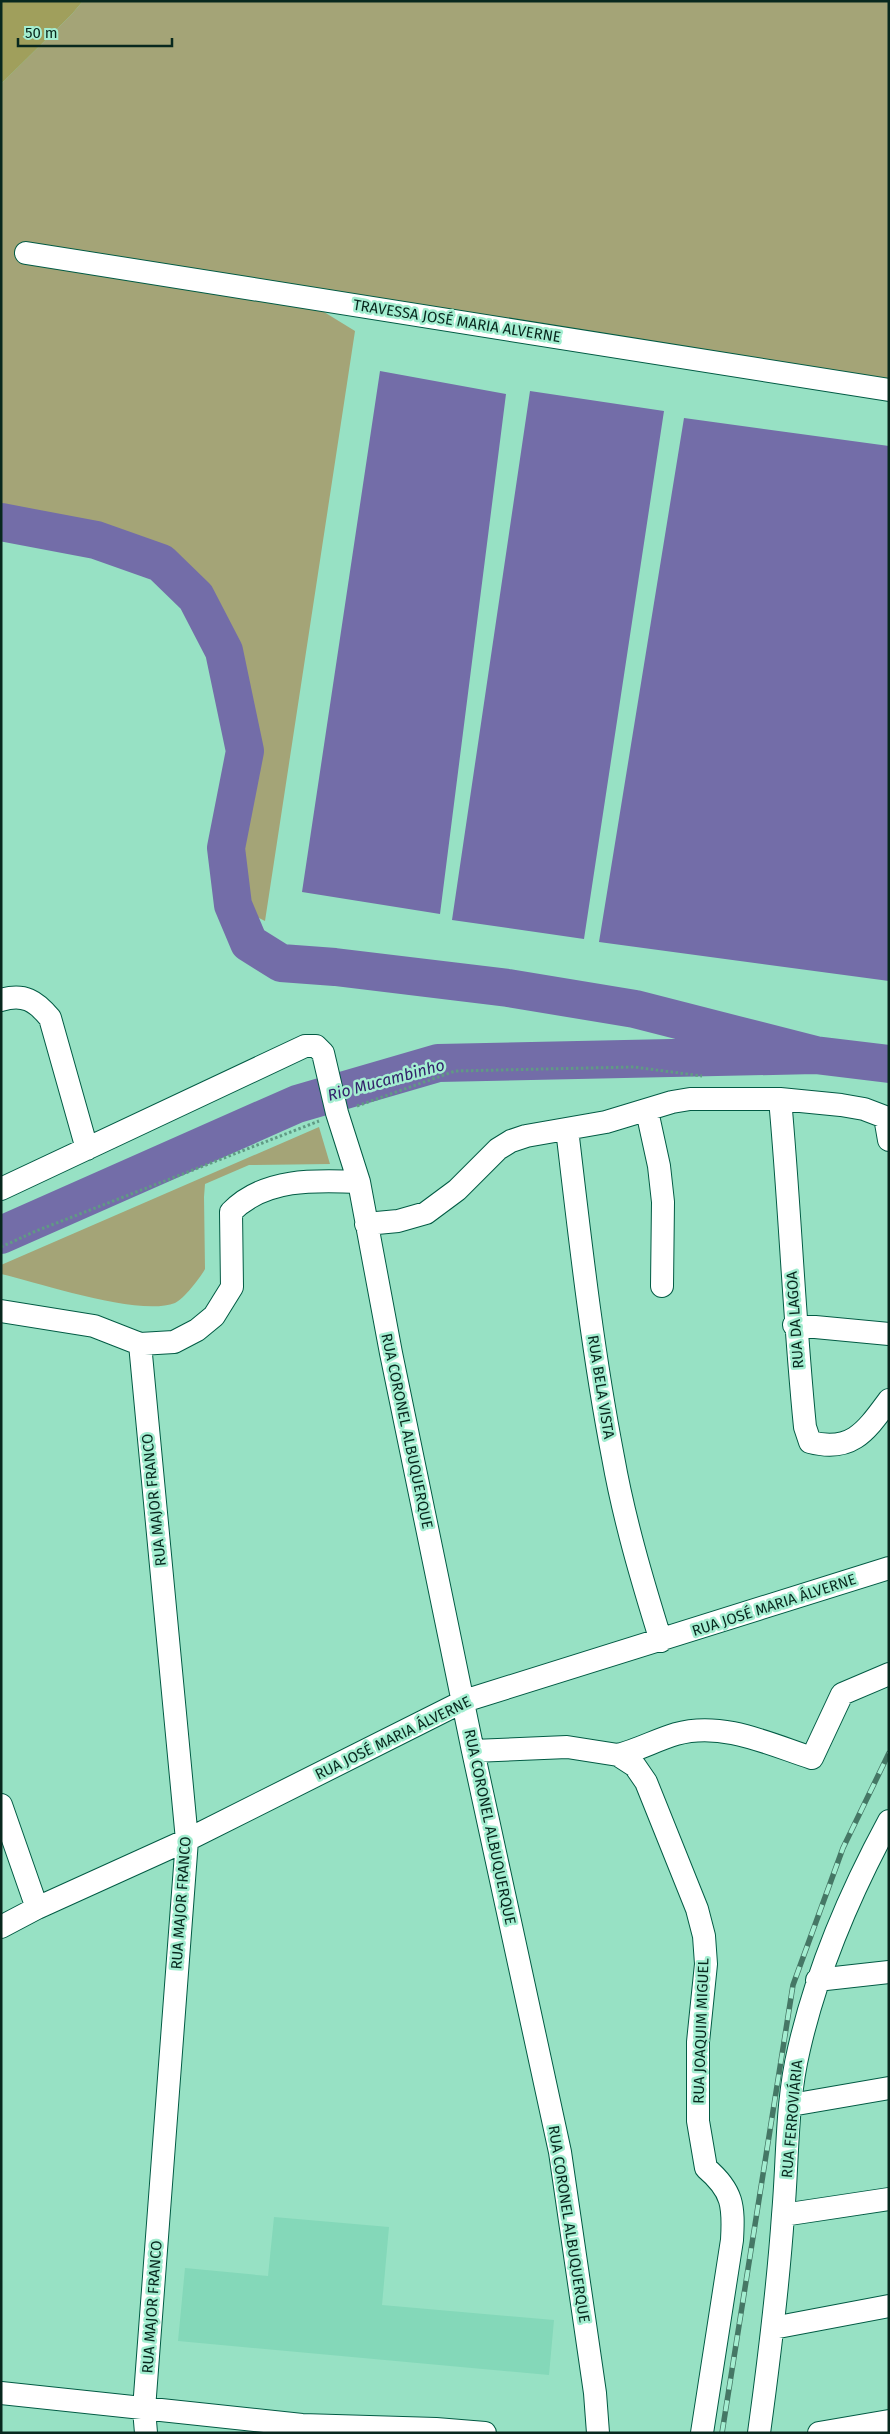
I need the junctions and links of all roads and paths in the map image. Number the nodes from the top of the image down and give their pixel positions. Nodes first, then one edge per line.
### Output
1 (26, 253) dead end
2 (889, 390) edge
3 (1, 1000) edge
4 (711, 1077) dead end
5 (780, 1099) junction
6 (336, 1109) junction
7 (647, 1111) junction
8 (567, 1129) junction
9 (889, 1140) edge
10 (87, 1149) junction
11 (360, 1182) junction
12 (1, 1188) edge
13 (366, 1224) junction
14 (1, 1247) edge
15 (662, 1286) dead end
16 (1, 1311) edge
17 (794, 1325) junction
18 (889, 1334) edge
19 (140, 1344) junction
20 (889, 1400) edge
21 (889, 1568) edge
22 (660, 1641) junction
23 (889, 1674) edge
24 (464, 1701) junction
25 (473, 1751) junction
26 (618, 1755) junction
27 (1, 1806) edge
28 (889, 1821) edge
29 (187, 1840) junction
30 (879, 1857) edge
31 (37, 1908) junction
32 (1, 1927) edge
33 (889, 1972) edge
34 (817, 1980) junction
35 (889, 2088) edge
36 (791, 2105) junction
37 (889, 2199) edge
38 (783, 2215) junction
39 (889, 2306) edge
40 (774, 2328) junction
41 (1, 2393) edge
42 (144, 2408) junction
43 (889, 2421) edge
44 (436, 2431) edge
45 (146, 2433) edge
46 (486, 2433) edge
47 (598, 2433) edge
48 (702, 2433) edge
49 (759, 2433) edge
50 (819, 2433) edge

1 - 2 street, TRAVESSA JOSÉ MARIA ALVERNE
3 - 10 street
4 - 6 path
5 - 7 street
5 - 9 street
5 - 17 street, RUA DA LAGOA
6 - 10 street, RUA CORONEL ALBUQUERQUE
6 - 11 street, RUA CORONEL ALBUQUERQUE
6 - 14 path
7 - 8 street
7 - 15 street
8 - 13 street
8 - 22 street, RUA BELA VISTA
10 - 12 street
11 - 13 street, RUA CORONEL ALBUQUERQUE
11 - 19 street
13 - 24 street, RUA CORONEL ALBUQUERQUE
16 - 19 street
17 - 18 street
17 - 20 street, RUA DA LAGOA
19 - 29 street, RUA MAJOR FRANCO
21 - 22 street, RUA JOSÉ MARIA ÁLVERNE
22 - 24 street, RUA JOSÉ MARIA ÁLVERNE
23 - 26 street
24 - 25 street, RUA CORONEL ALBUQUERQUE
24 - 29 street, RUA JOSÉ MARIA ÁLVERNE
25 - 26 street, RUA JOAQUIM MIGUEL
25 - 47 street, RUA CORONEL ALBUQUERQUE
26 - 48 street, RUA JOAQUIM MIGUEL
27 - 31 street
28 - 30 street, RUA FERROVIÁRIA
29 - 31 street, RUA JOSÉ MARIA ÁLVERNE
29 - 42 street, RUA MAJOR FRANCO
30 - 34 street, RUA FERROVIÁRIA
31 - 32 street, RUA JOSÉ MARIA ÁLVERNE
33 - 34 street
34 - 36 street, RUA FERROVIÁRIA
35 - 36 street
36 - 38 street, RUA FERROVIÁRIA
37 - 38 street
38 - 40 street, RUA FERROVIÁRIA
39 - 40 street
40 - 49 street, RUA FERROVIÁRIA
41 - 42 street
42 - 44 street
42 - 45 street, RUA MAJOR FRANCO
43 - 50 street
44 - 46 street

